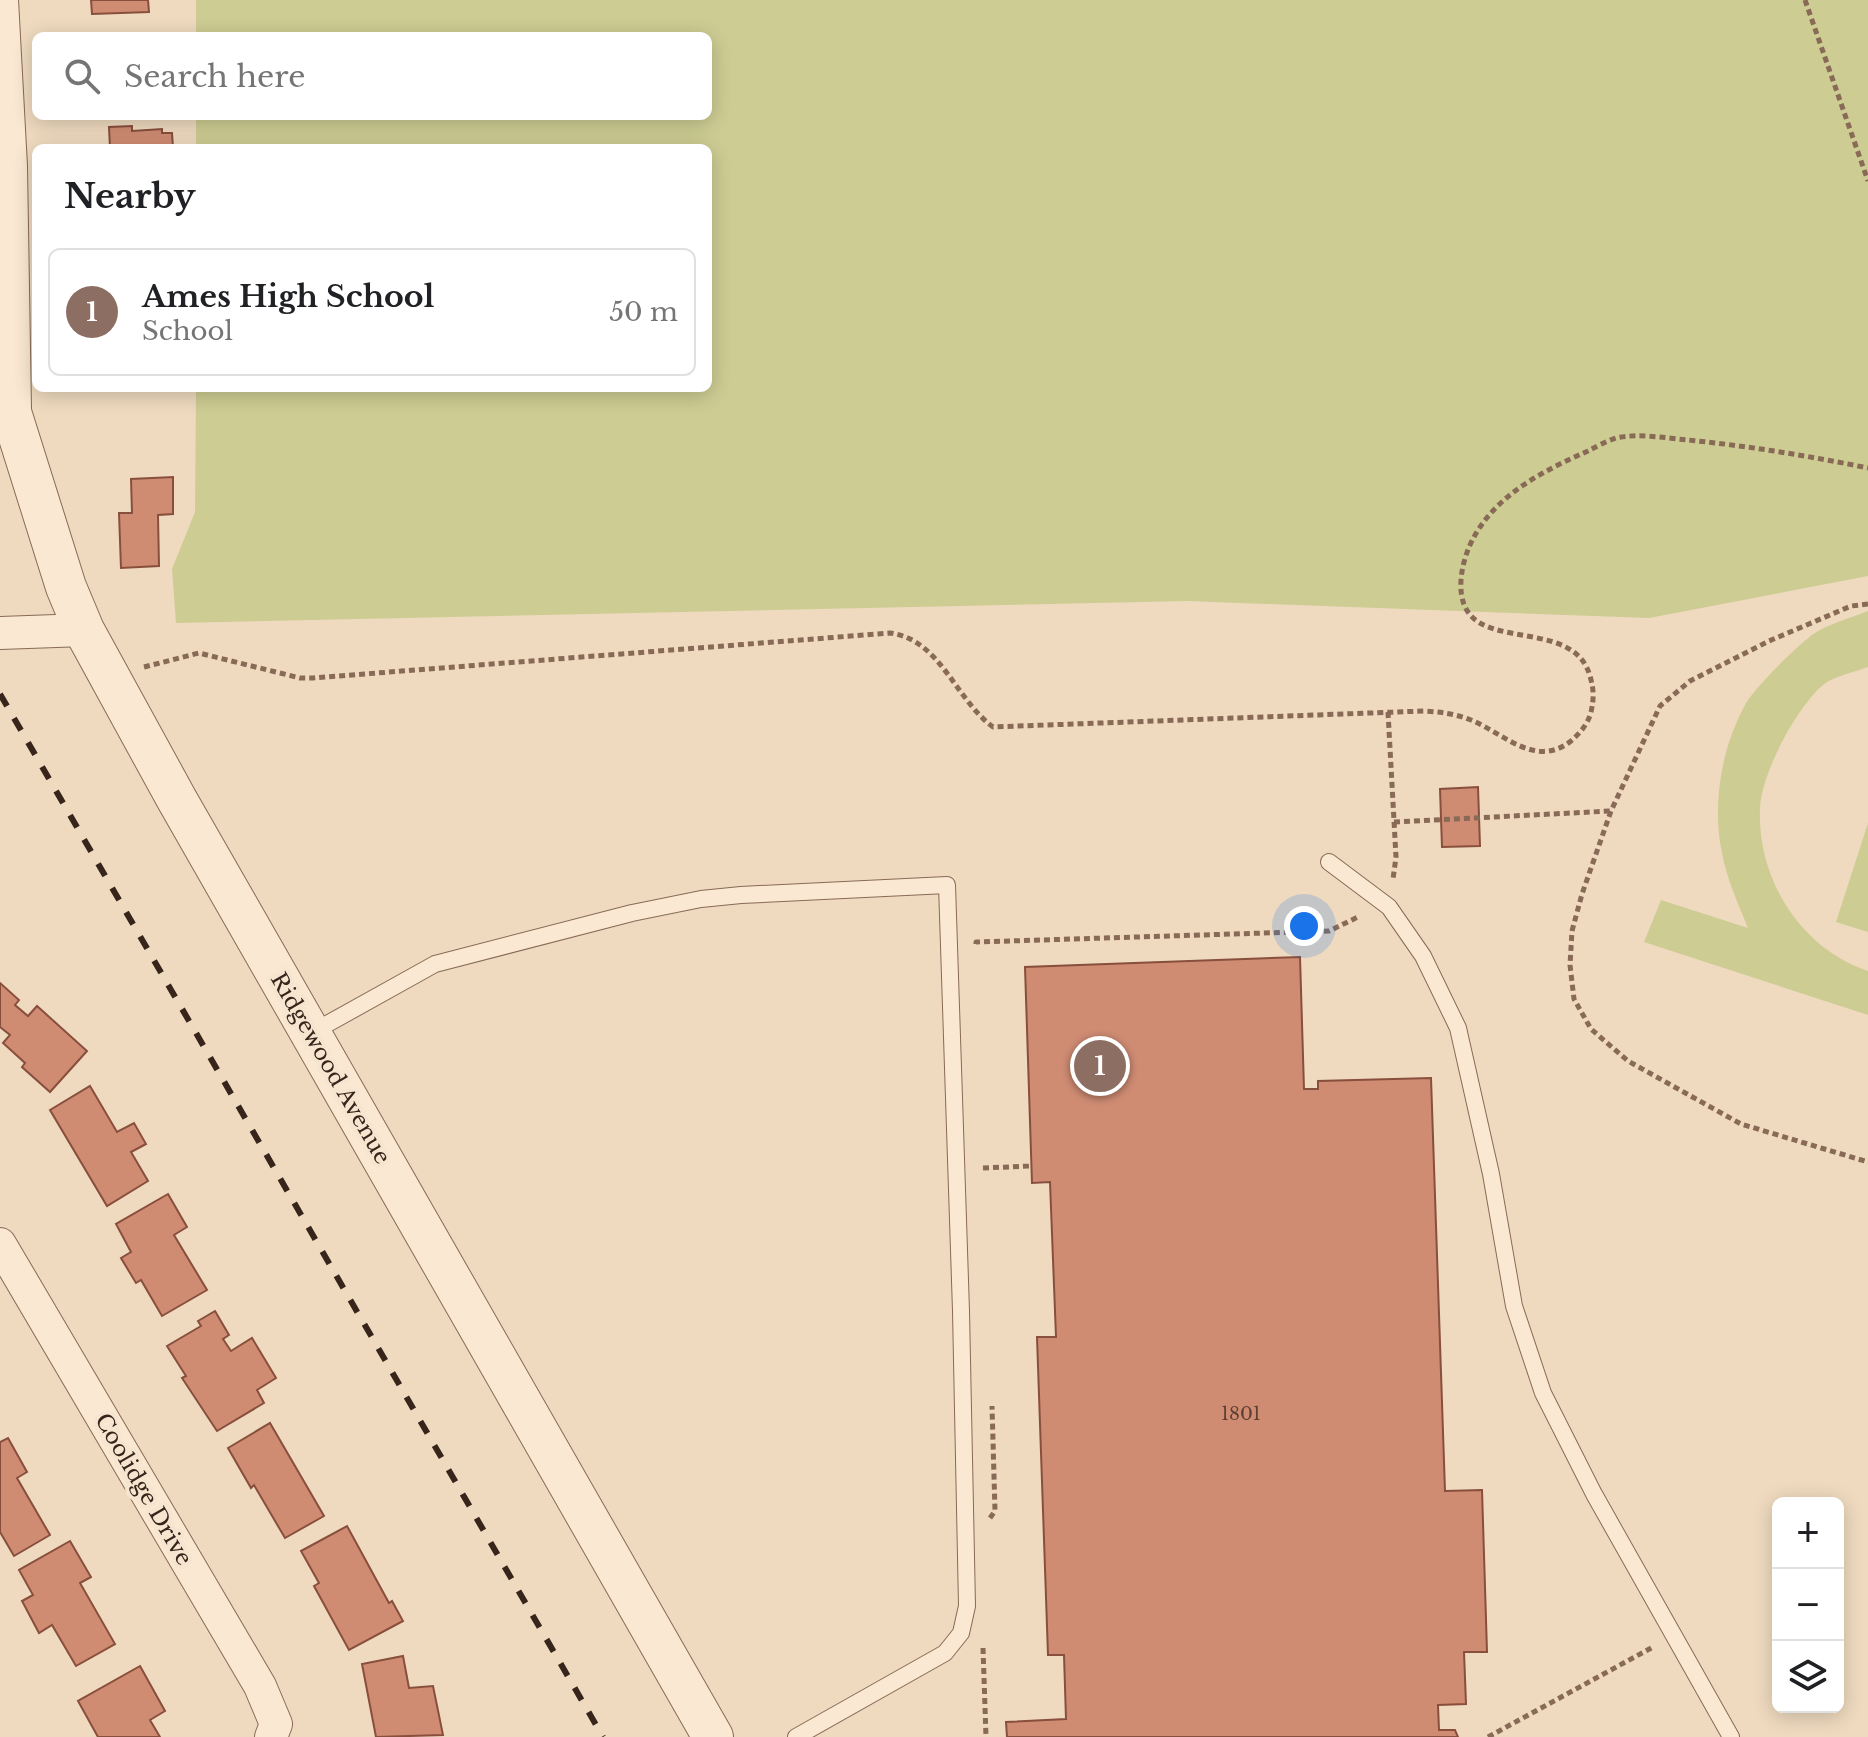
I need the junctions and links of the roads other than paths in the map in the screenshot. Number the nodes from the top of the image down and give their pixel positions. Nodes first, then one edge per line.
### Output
1 (2, 0) edge
2 (0, 377) edge
3 (16, 431) junction
4 (84, 630) junction
5 (0, 633) edge
6 (1329, 862) dead end
7 (311, 1033) junction
8 (0, 1244) edge
9 (271, 1737) edge
10 (713, 1737) edge
11 (796, 1737) edge
12 (1731, 1737) edge

1 - 3 street
2 - 3 street, Ridgewood Avenue
3 - 4 street, Ridgewood Avenue
4 - 5 street
4 - 7 street, Ridgewood Avenue
6 - 12 lane
7 - 10 street, Ridgewood Avenue
7 - 11 lane
8 - 9 street, Coolidge Drive

